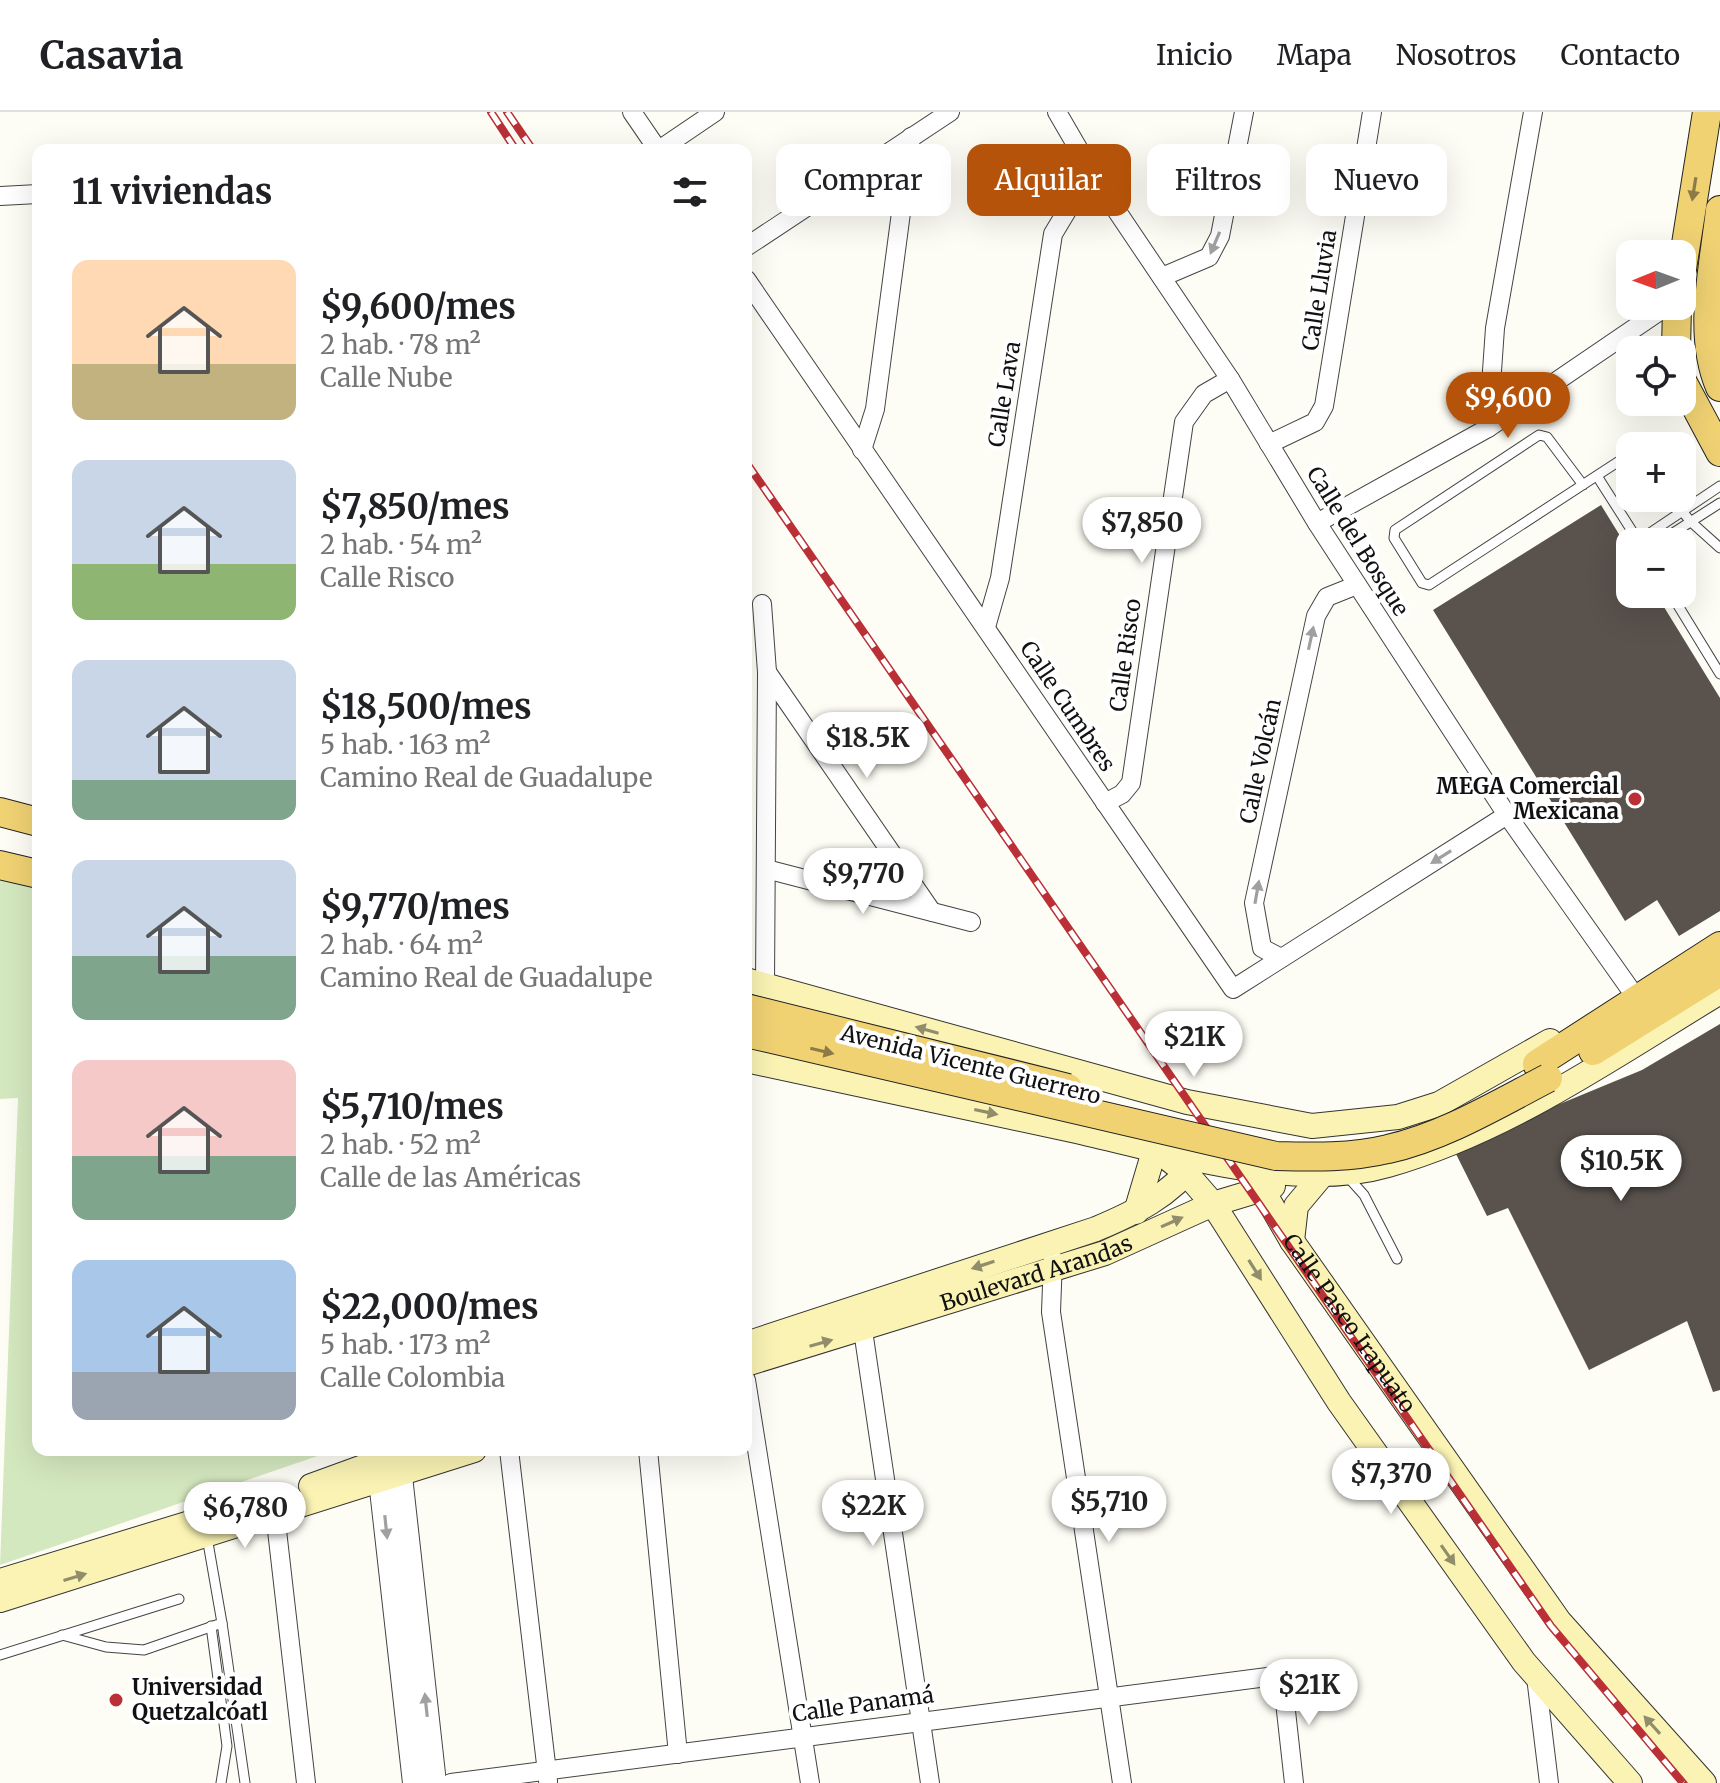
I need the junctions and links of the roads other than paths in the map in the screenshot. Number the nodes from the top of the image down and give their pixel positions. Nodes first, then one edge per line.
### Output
1 (632, 112) edge
2 (715, 112) edge
3 (950, 112) edge
4 (1244, 112) edge
5 (1372, 112) edge
6 (1533, 112) edge
7 (1707, 112) edge
8 (1064, 117) edge
9 (926, 119) edge
10 (911, 137) junction
11 (654, 144) edge
12 (667, 144) edge
13 (1078, 144) edge
14 (32, 194) edge
15 (0, 196) edge
16 (1720, 210) edge
17 (1064, 216) edge
18 (1120, 216) edge
19 (1687, 240) edge
20 (752, 243) edge
21 (1162, 277) junction
22 (752, 288) edge
23 (1646, 320) edge
24 (1230, 379) junction
25 (1720, 387) edge
26 (1696, 407) edge
27 (1488, 428) junction
28 (1269, 444) junction
29 (862, 450) junction
30 (1720, 452) edge
31 (1616, 463) edge
32 (1597, 476) junction
33 (1583, 485) junction
34 (1720, 486) edge
35 (1696, 502) edge
36 (1720, 503) edge
37 (1681, 512) edge
38 (1683, 512) edge
39 (1690, 521) junction
40 (1317, 523) junction
41 (1630, 528) edge
42 (1657, 528) edge
43 (1680, 528) edge
44 (1720, 548) edge
45 (1357, 585) junction
46 (762, 604) dead end
47 (1680, 608) edge
48 (986, 627) junction
49 (767, 672) junction
50 (1720, 674) edge
51 (1105, 803) junction
52 (0, 812) edge
53 (1507, 815) junction
54 (32, 820) edge
55 (0, 865) edge
56 (766, 869) junction
57 (32, 873) edge
58 (932, 912) junction
59 (971, 922) dead end
60 (1720, 938) edge
61 (1720, 946) edge
62 (1281, 958) junction
63 (1720, 972) edge
64 (756, 983) edge
65 (1630, 989) junction
66 (1720, 992) edge
67 (752, 1009) edge
68 (752, 1034) edge
69 (752, 1061) edge
70 (1542, 1071) junction
71 (1167, 1097) junction
72 (1224, 1112) junction
73 (1303, 1125) junction
74 (1156, 1148) junction
75 (1192, 1165) junction
76 (1248, 1167) junction
77 (1322, 1174) junction
78 (1261, 1189) junction
79 (1213, 1204) junction
80 (1136, 1212) junction
81 (1292, 1241) junction
82 (1051, 1244) junction
83 (1020, 1253) junction
84 (1397, 1259) dead end
85 (1054, 1269) junction
86 (1030, 1278) junction
87 (1051, 1312) junction
88 (861, 1318) junction
89 (752, 1343) edge
90 (752, 1362) edge
91 (752, 1419) edge
92 (425, 1456) edge
93 (510, 1456) edge
94 (649, 1456) edge
95 (392, 1460) edge
96 (275, 1513) junction
97 (207, 1537) junction
98 (0, 1581) edge
99 (179, 1599) dead end
100 (0, 1600) edge
101 (222, 1623) junction
102 (211, 1626) junction
103 (62, 1635) junction
104 (0, 1655) edge
105 (1536, 1677) junction
106 (1111, 1699) junction
107 (918, 1720) junction
108 (801, 1736) junction
109 (678, 1754) junction
110 (548, 1778) edge
111 (221, 1783) edge
112 (245, 1783) edge
113 (306, 1783) edge
114 (414, 1783) edge
115 (435, 1783) edge
116 (451, 1783) edge
117 (810, 1783) edge
118 (930, 1783) edge
119 (1122, 1783) edge
120 (1294, 1783) edge
121 (1549, 1783) edge
122 (1630, 1783) edge
123 (1704, 1783) edge

1 - 11 street
2 - 12 street
3 - 9 street
4 -> 21 street
5 - 28 street, Calle Lluvia
6 - 27 street
7 -> 19 main road
8 - 13 street, Calle del Bosque
9 - 10 street
10 - 20 street
10 - 29 street
14 - 15 street
16 - 25 main road
17 - 48 street, Calle Lava
18 - 21 street, Calle del Bosque
21 - 24 street, Calle del Bosque
22 - 29 street, Calle Cumbres
23 - 27 street
24 - 28 street, Calle del Bosque
24 - 51 street, Calle Risco
26 - 30 main road
27 - 40 street
28 - 40 street, Calle del Bosque
29 - 48 street, Calle Cumbres
31 - 32 lane
32 - 33 lane
32 - 41 lane
33 - 33 lane
34 - 35 lane
36 - 39 lane
37 - 42 lane
38 - 39 lane
39 - 43 lane
39 - 44 lane
40 - 45 street, Calle del Bosque
45 - 53 street, Calle del Bosque
62 -> 45 street, Calle Volcán
46 - 49 street
47 - 50 lane
48 - 51 street, Calle Cumbres
49 - 56 street
49 - 58 street
51 - 62 street, Calle Cumbres
52 - 54 main road
53 -> 62 street
53 - 65 street, Calle del Bosque
55 - 57 main road
56 - 58 street
56 - 64 street
58 - 59 street
60 - 65 main road
61 - 70 main road, Avenida Vicente Guerrero
63 - 70 main road, Avenida Vicente Guerrero
71 -> 64 main road
65 - 73 main road
66 - 77 main road
67 - 70 main road, Avenida Vicente Guerrero, bridge
68 -> 70 main road, Avenida Vicente Guerrero, bridge
69 -> 74 main road
71 - 72 main road
71 - 74 main road
72 - 73 main road
72 - 75 main road, Boulevard Arandas
72 - 76 main road, Calle Paseo Irapuato
73 - 77 main road
74 - 75 main road
74 - 80 main road
75 - 76 main road
75 - 79 main road
75 - 80 main road, Boulevard Arandas
76 - 77 main road
76 - 78 main road, Calle Paseo Irapuato
77 - 78 main road, Boulevard Arandas
77 - 81 main road
77 - 84 lane
78 - 79 main road, Boulevard Arandas
78 - 81 main road, Calle Paseo Irapuato
85 -> 79 main road, Boulevard Arandas
79 -> 105 main road
80 - 82 main road, Boulevard Arandas
123 -> 81 main road, Calle Paseo Irapuato
82 - 83 main road, Boulevard Arandas
82 - 85 street
83 - 86 street
83 -> 88 main road, Boulevard Arandas
85 - 86 main road, Boulevard Arandas
85 - 87 street
86 - 87 street
86 - 88 main road, Boulevard Arandas
87 - 106 street
88 - 89 main road, Boulevard Arandas
90 -> 88 main road, Boulevard Arandas
88 - 107 street
91 - 108 street
92 - 95 main road
93 - 110 street
94 - 109 street
95 - 96 main road
95 - 98 main road
95 -> 114 street
115 -> 95 street
96 - 97 main road
96 - 113 street
100 -> 97 main road
97 - 101 lane
99 - 103 lane
101 - 102 lane
101 - 112 lane
102 - 103 lane
102 - 111 lane
103 - 104 lane
105 - 121 street
105 - 122 main road
106 - 107 street, Calle Panamá
106 - 119 street
106 - 120 street, Calle Panamá
107 - 108 street, Calle Panamá
107 - 118 street
108 - 109 street, Calle Panamá
108 - 117 street
109 - 110 street, Calle Panamá
110 - 116 street, Calle Panamá

